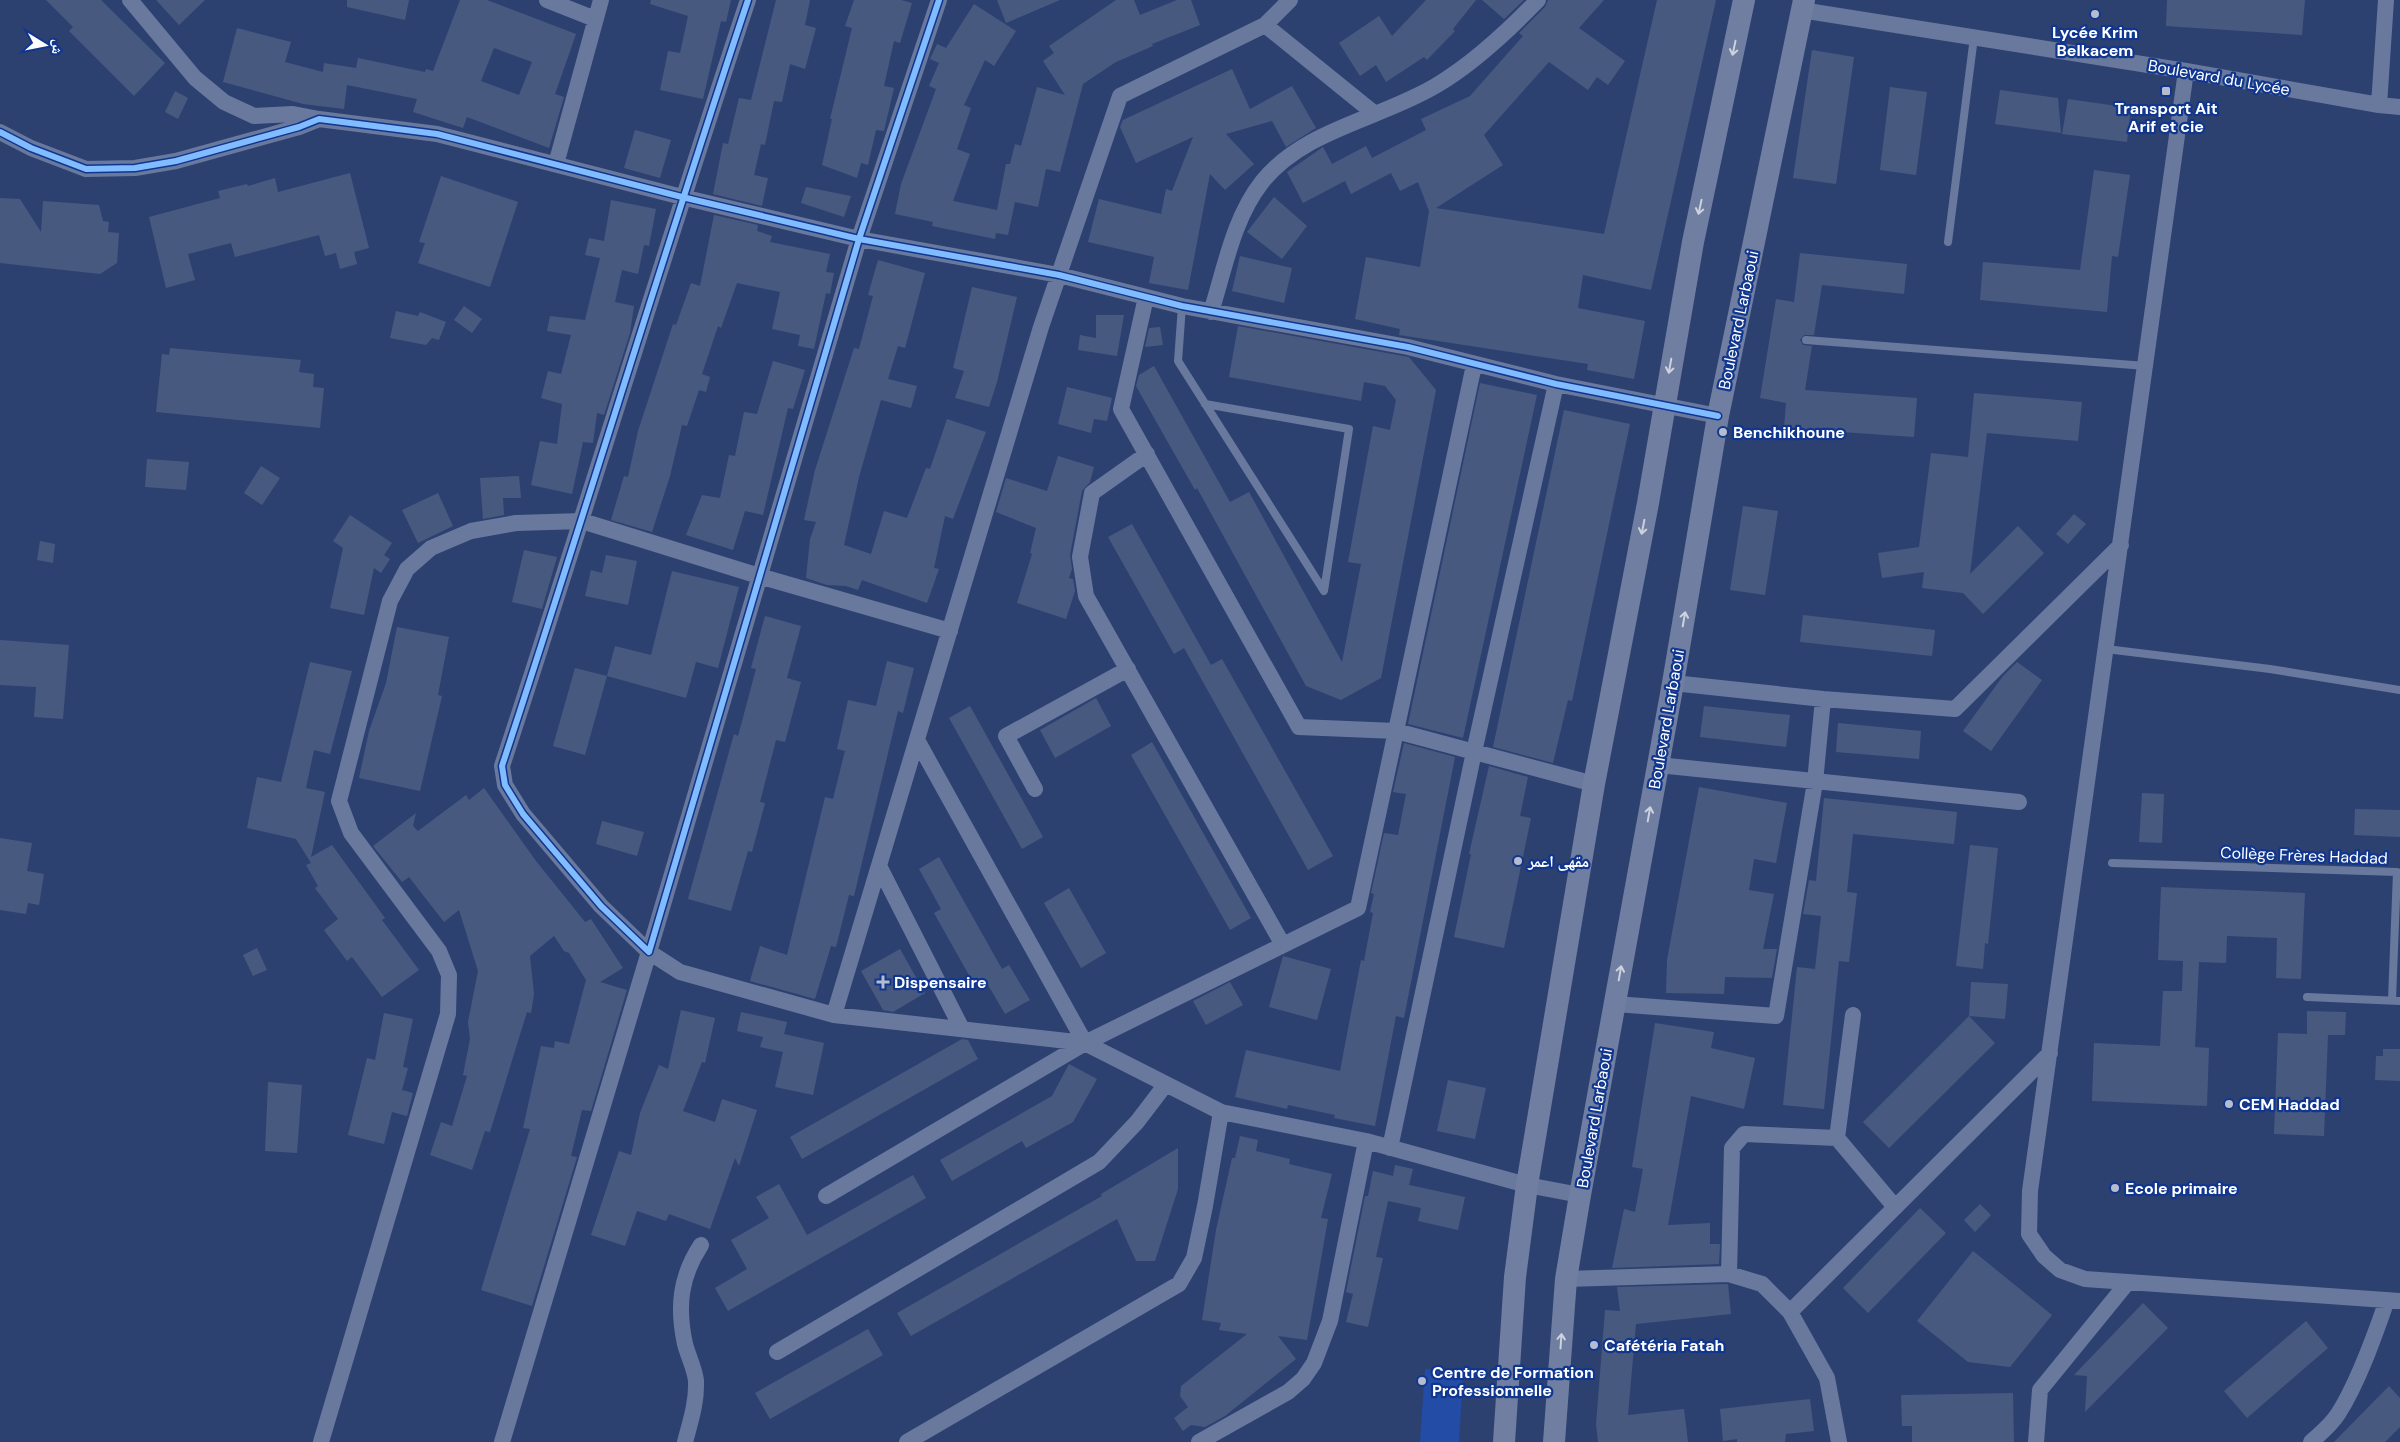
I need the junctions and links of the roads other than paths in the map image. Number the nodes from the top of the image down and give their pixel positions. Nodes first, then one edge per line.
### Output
1 (130, 0) edge
2 (547, 0) edge
3 (601, 0) edge
4 (748, 0) edge
5 (939, 0) edge
6 (1290, 0) edge
7 (1538, 0) edge
8 (1744, 0) edge
9 (2386, 0) edge
10 (1803, 5) edge
11 (596, 19) junction
12 (1265, 25) junction
13 (1974, 38) junction
14 (2186, 71) junction
15 (2379, 105) junction
16 (2400, 106) edge
17 (1375, 114) junction
18 (319, 120) junction
19 (0, 132) edge
20 (556, 164) junction
21 (682, 197) junction
22 (859, 239) junction
23 (1948, 242) dead end
24 (1058, 276) junction
25 (1146, 297) junction
26 (1182, 306) junction
27 (1211, 312) junction
28 (1806, 340) dead end
29 (1474, 365) junction
30 (2146, 366) junction
31 (1556, 384) junction
32 (1205, 404) junction
33 (1663, 406) junction
34 (1718, 416) junction
35 (1147, 454) junction
36 (582, 521) junction
37 (2121, 544) junction
38 (759, 576) junction
39 (950, 631) junction
40 (2106, 648) junction
41 (1128, 669) junction
42 (1673, 683) junction
43 (2400, 690) edge
44 (1823, 699) junction
45 (1396, 731) junction
46 (917, 740) junction
47 (1474, 752) junction
48 (1658, 766) junction
49 (1815, 782) junction
50 (1594, 784) junction
51 (1035, 789) dead end
52 (2019, 802) dead end
53 (2112, 863) dead end
54 (879, 866) junction
55 (1282, 945) junction
56 (649, 952) junction
57 (2307, 997) dead end
58 (2396, 1000) edge
59 (1615, 1004) junction
60 (834, 1015) junction
61 (1853, 1015) dead end
62 (962, 1029) junction
63 (1085, 1043) junction
64 (2050, 1053) junction
65 (1166, 1084) junction
66 (1221, 1112) junction
67 (1837, 1138) junction
68 (1366, 1142) junction
69 (1390, 1148) junction
70 (1527, 1185) junction
71 (1580, 1195) junction
72 (826, 1196) dead end
73 (1896, 1207) junction
74 (701, 1245) dead end
75 (1729, 1274) junction
76 (1566, 1279) junction
77 (2128, 1282) junction
78 (2393, 1300) edge
79 (1790, 1312) junction
80 (777, 1352) dead end
81 (321, 1442) edge
82 (502, 1442) edge
83 (684, 1442) edge
84 (907, 1442) edge
85 (1199, 1442) edge
86 (1504, 1442) edge
87 (1554, 1442) edge
88 (1839, 1442) edge
89 (2036, 1442) edge
90 (2311, 1442) edge

1 - 18 street
2 - 11 street
3 - 11 street
4 - 21 street
5 - 22 street
6 - 12 street
7 - 17 street
8 -> 33 main road
9 - 15 street
10 - 13 street, Boulevard du Lycée
10 - 34 main road, Boulevard Larbaoui
11 - 20 street
12 - 17 street
12 - 24 street
13 - 14 street, Boulevard du Lycée
13 - 23 lane
14 - 15 street, Boulevard du Lycée
14 - 30 street
15 - 16 street, Boulevard du Lycée
17 - 27 street
18 - 19 street
18 - 20 street
20 - 21 street
21 - 22 street
21 - 36 street
22 - 24 street
22 - 38 street
24 - 25 street
24 - 39 street
25 - 26 street
25 - 35 street
26 - 27 street
26 - 32 lane
27 - 29 street
28 - 30 lane
29 - 31 street
29 - 45 street
30 - 37 street
31 - 33 street
31 - 47 street
32 - 32 lane
33 - 34 street
33 -> 50 main road
42 -> 34 main road, Boulevard Larbaoui
35 - 41 street
35 - 45 street
36 - 38 street
36 - 56 street
36 - 81 street
37 - 40 street
37 - 44 street
38 - 39 street
38 - 56 street
39 - 46 street
40 - 43 lane
40 - 64 street
41 - 51 street
41 - 55 street
42 - 44 street
42 - 48 main road, Boulevard Larbaoui
44 - 49 street
45 - 47 street
45 - 55 street
46 - 54 street
46 - 63 street
47 - 50 street
47 - 69 street
48 - 49 street
59 -> 48 main road, Boulevard Larbaoui
49 - 52 street
49 - 59 street
50 - 70 main road
53 - 58 lane, Collège Frères Haddad
54 - 60 street
54 - 62 street
55 - 63 street
56 - 60 street
56 - 82 street
57 - 58 lane
59 - 71 main road, Boulevard Larbaoui
60 - 62 street
61 - 67 street
62 - 63 street
63 - 65 street
63 - 72 street
64 - 73 street
64 - 77 street
65 - 66 street
65 - 80 street
66 - 68 street
66 - 84 street
67 - 73 street
67 - 75 street
68 - 69 street
68 - 85 street
69 - 70 street
70 - 71 street
70 - 86 main road
71 - 76 main road, Boulevard Larbaoui
73 - 79 street
74 - 83 street
75 - 76 street
75 - 79 street
87 -> 76 main road, Boulevard Larbaoui
77 - 78 street
77 - 89 street
78 - 90 street
79 - 88 street

